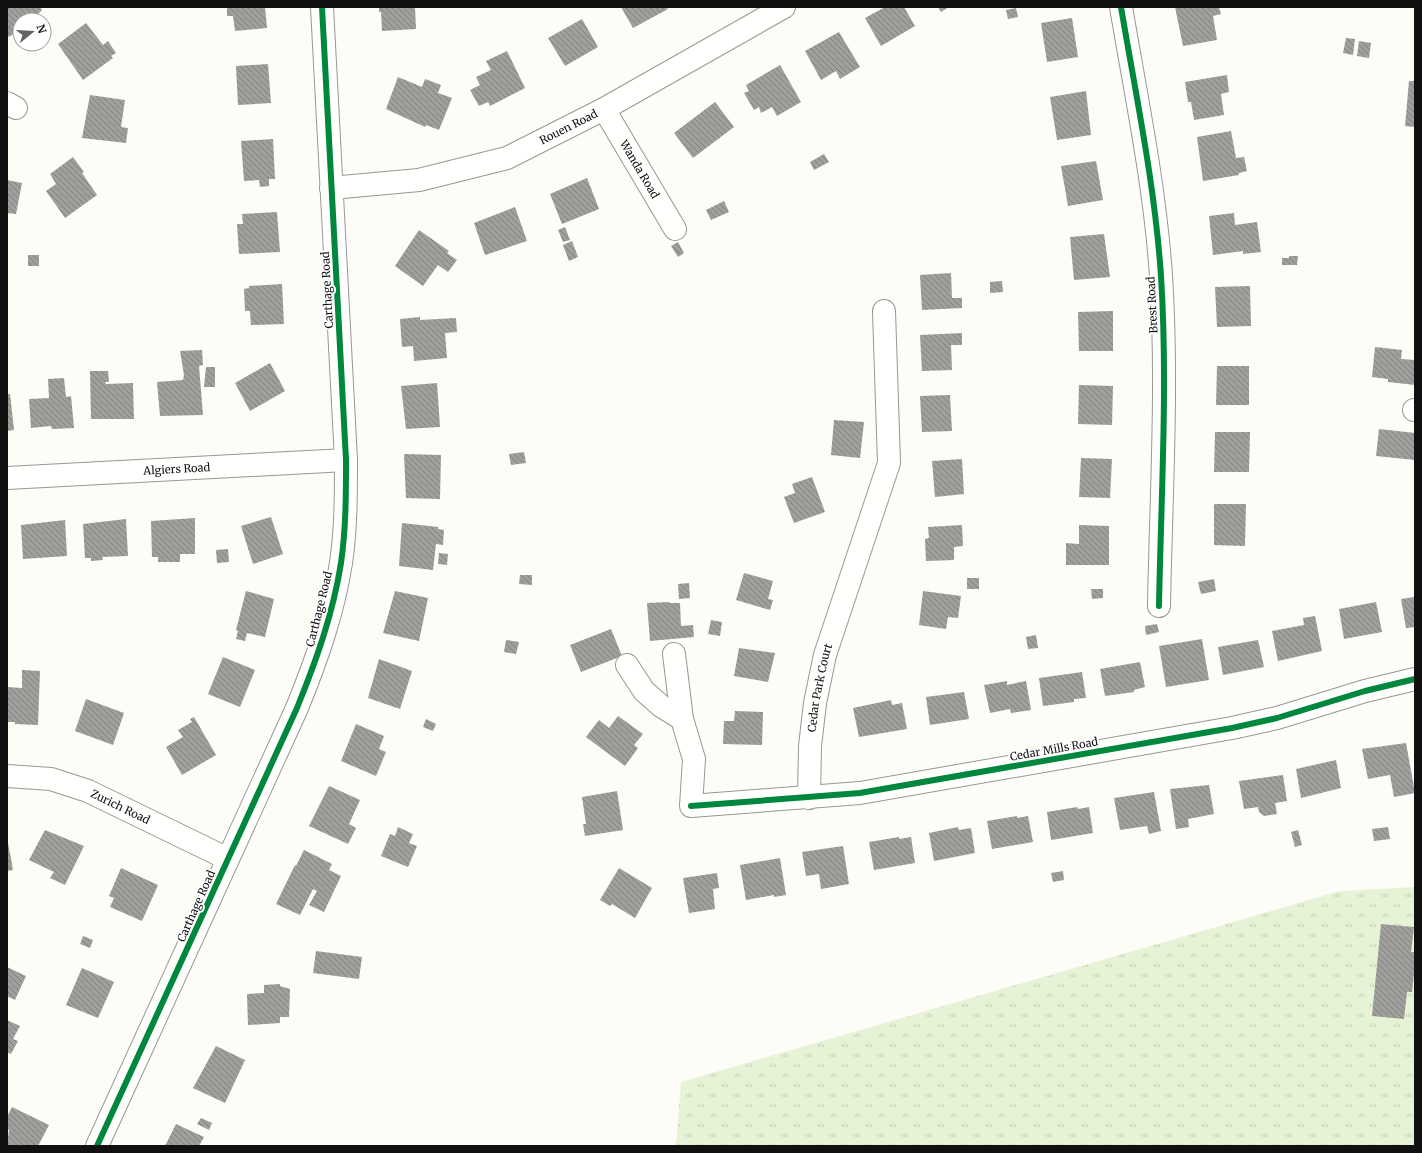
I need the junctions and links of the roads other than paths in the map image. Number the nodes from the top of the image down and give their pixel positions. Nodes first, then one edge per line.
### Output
1 (322, 7) edge
2 (784, 7) edge
3 (1121, 7) edge
4 (604, 109) junction
5 (331, 188) junction
6 (675, 229) dead end
7 (884, 310) dead end
8 (346, 460) junction
9 (7, 478) edge
10 (1159, 606) dead end
11 (674, 654) dead end
12 (627, 665) dead end
13 (1415, 679) edge
14 (682, 719) junction
15 (7, 776) edge
16 (810, 798) junction
17 (228, 859) junction
18 (97, 1146) edge

1 - 5 street, Carthage Road
2 - 4 street, Rouen Road
3 - 10 street, Brest Road
4 - 5 street, Rouen Road
4 - 6 street, Wanda Road
5 - 8 street, Carthage Road
7 - 16 street, Cedar Park Court
8 - 9 street, Algiers Road
8 - 17 street, Carthage Road
11 - 14 street
12 - 14 street
13 - 16 street, Cedar Mills Road
14 - 16 street, Cedar Mills Road
15 - 17 street, Zurich Road
17 - 18 street, Carthage Road

